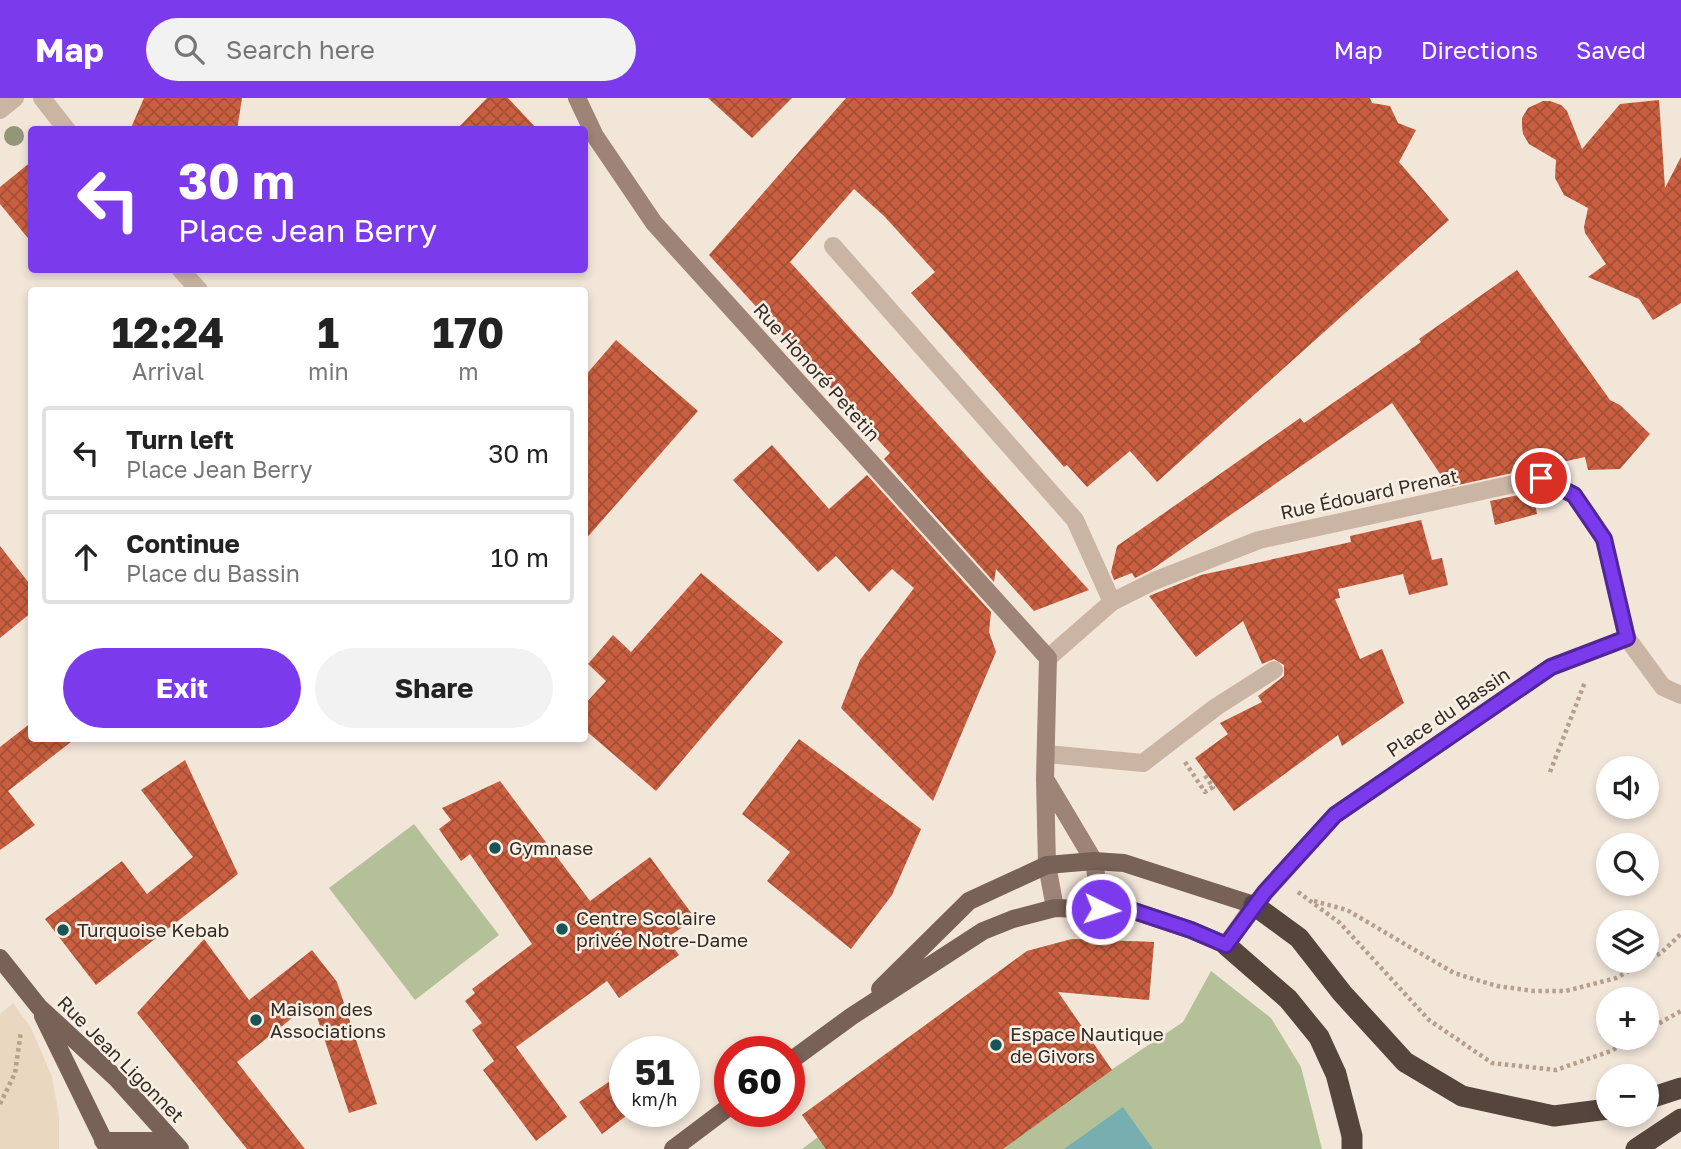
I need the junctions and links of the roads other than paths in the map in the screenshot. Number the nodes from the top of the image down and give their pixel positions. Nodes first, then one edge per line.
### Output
1 (15, 98) edge
2 (42, 98) edge
3 (577, 98) edge
4 (0, 110) edge
5 (64, 126) edge
6 (833, 246) dead end
7 (184, 273) edge
8 (196, 287) edge
9 (1112, 602) junction
10 (1627, 638) junction
11 (1048, 658) junction
12 (1274, 670) dead end
13 (1681, 695) edge
14 (1047, 754) junction
15 (1045, 779) junction
16 (1094, 861) junction
17 (1047, 865) junction
18 (1254, 905) junction
19 (1055, 908) junction
20 (1101, 909) junction
21 (1226, 945) junction
22 (0, 958) edge
23 (38, 1007) junction
24 (852, 1016) junction
25 (805, 1050) edge
26 (1681, 1088) edge
27 (1659, 1095) edge
28 (1596, 1111) edge
29 (714, 1118) edge
30 (1681, 1119) edge
31 (103, 1146) edge
32 (175, 1146) edge
33 (673, 1149) edge
34 (1352, 1149) edge
35 (1636, 1149) edge

1 - 4 street
2 - 5 street
3 - 11 street, Rue Honoré Petetin
6 - 9 street
7 - 8 street
9 - 10 street, Rue Édouard Prenat
9 - 11 street, Rue Édouard Prenat
10 - 13 street
10 - 18 street, Place du Bassin
11 - 14 street
12 - 14 street
14 - 15 street
15 - 16 street
15 - 17 street
16 - 17 main road
16 - 18 main road
16 - 20 street
17 - 19 street
17 - 24 main road
18 - 21 street, Place du Bassin
18 - 28 highway
19 - 20 main road
19 - 24 main road
20 - 21 main road
21 - 34 highway
22 - 23 main road, Rue Jean Ligonnet
23 - 31 main road, Rue Jean Ligonnet
23 - 32 main road, Rue Jean Ligonnet
24 - 25 main road
26 - 27 highway
29 - 33 main road
30 - 35 highway
31 - 32 main road, Rue Jean Ligonnet

